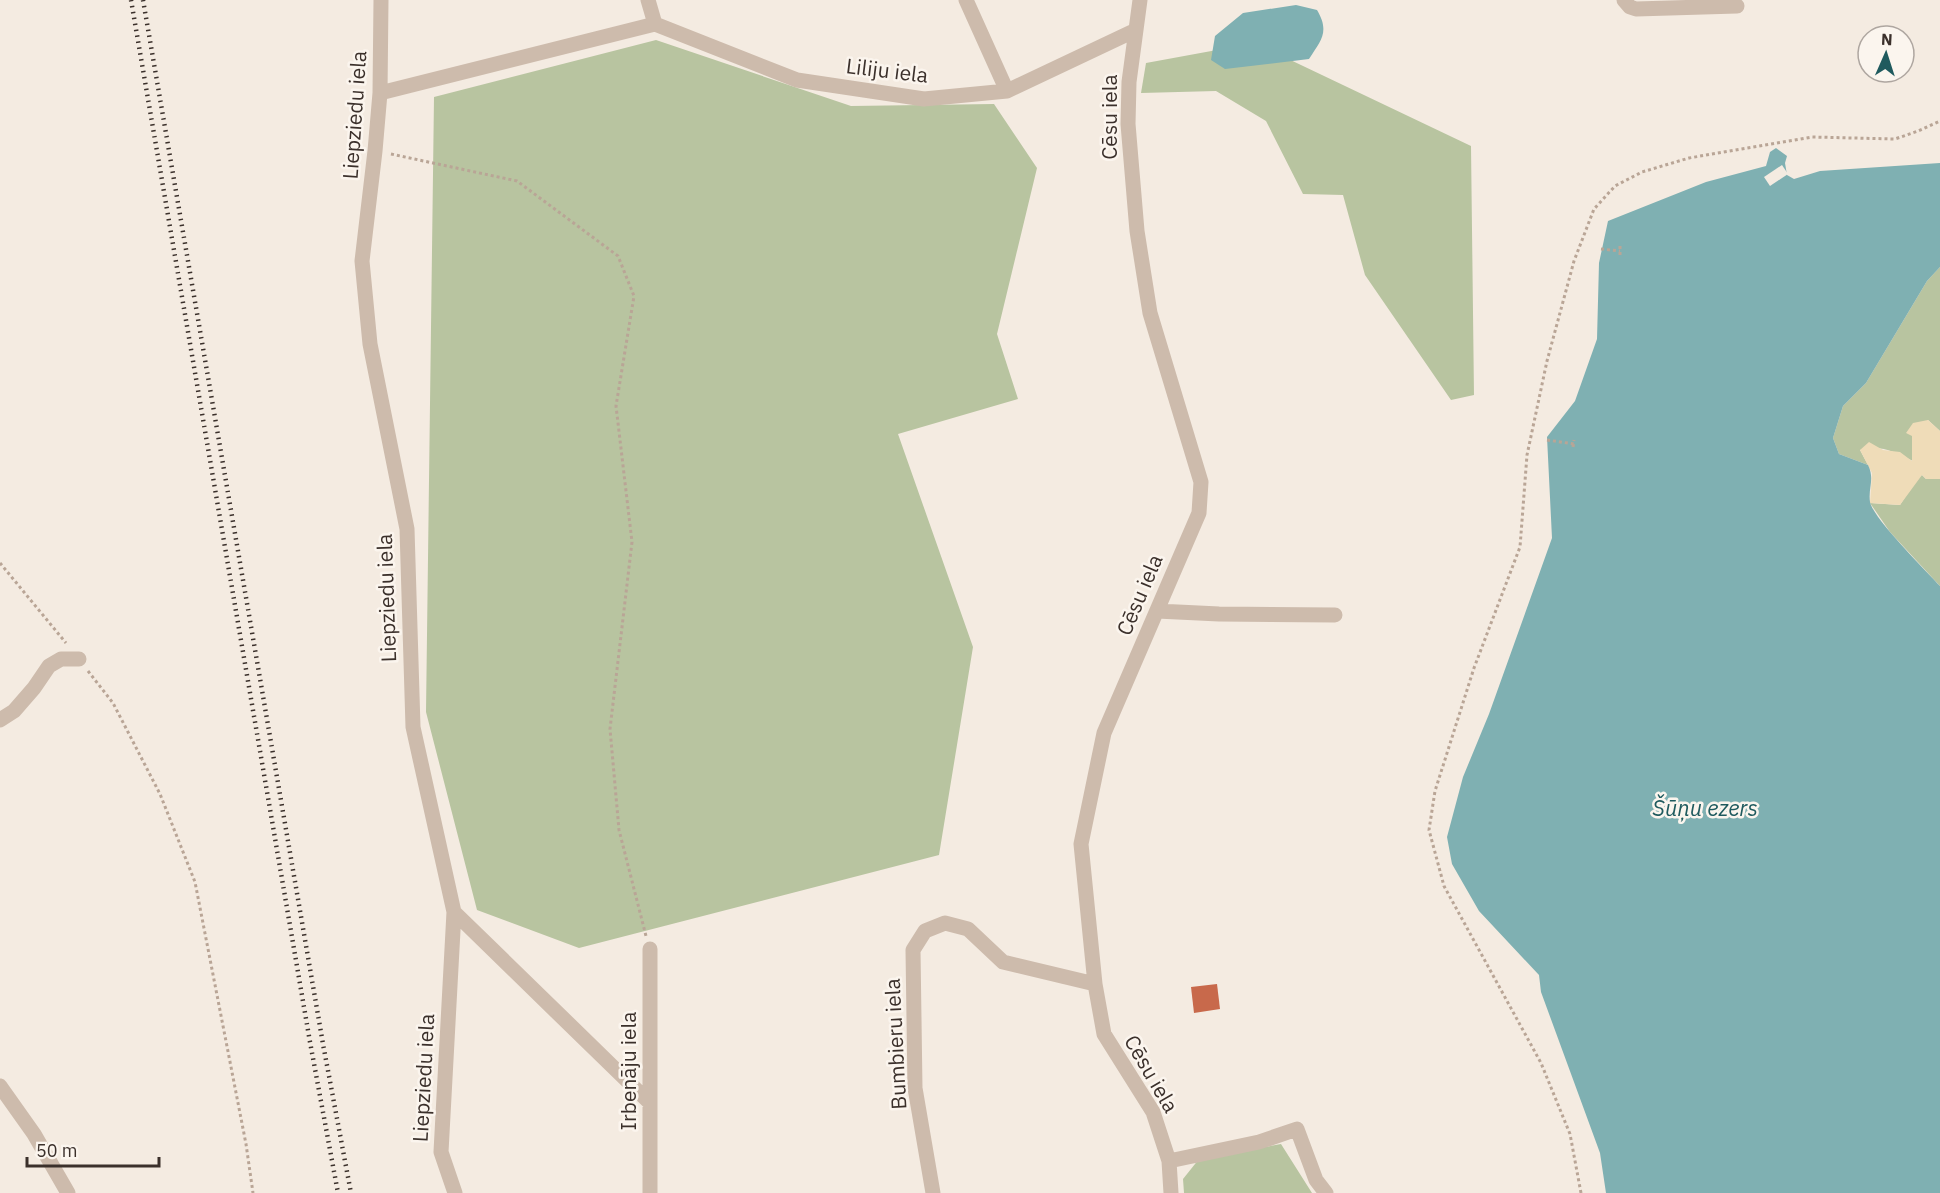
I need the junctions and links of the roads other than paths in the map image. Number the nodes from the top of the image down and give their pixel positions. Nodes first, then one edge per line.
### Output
1 (381, 0) edge
2 (648, 0) edge
3 (966, 0) edge
4 (1140, 0) edge
5 (1624, 0) edge
6 (1737, 6) dead end
7 (655, 24) junction
8 (1136, 30) junction
9 (1007, 91) junction
10 (380, 93) junction
11 (1157, 610) junction
12 (1335, 615) dead end
13 (79, 659) road end
14 (0, 720) edge
15 (453, 912) junction
16 (650, 949) road end
17 (1095, 984) junction
18 (0, 1086) edge
19 (650, 1103) junction
20 (1168, 1161) junction
21 (68, 1193) edge
22 (455, 1193) edge
23 (650, 1193) edge
24 (933, 1193) edge
25 (1171, 1193) edge
26 (1326, 1193) edge

1 - 10 street, Liepziedu iela
2 - 7 street
3 - 9 street
4 - 8 street, Cēsu iela
5 - 6 street
7 - 9 street, Liliju iela
7 - 10 street
8 - 9 street, Liliju iela
8 - 11 street, Cēsu iela
10 - 15 street, Liepziedu iela
11 - 12 street
11 - 17 street, Cēsu iela
13 - 14 street
15 - 19 street
15 - 22 street, Liepziedu iela
16 - 19 street, Irbenāju iela
17 - 20 street, Cēsu iela
17 - 24 street, Bumbieru iela
18 - 21 street
19 - 23 street, Irbenāju iela
20 - 25 street, Cēsu iela
20 - 26 street

